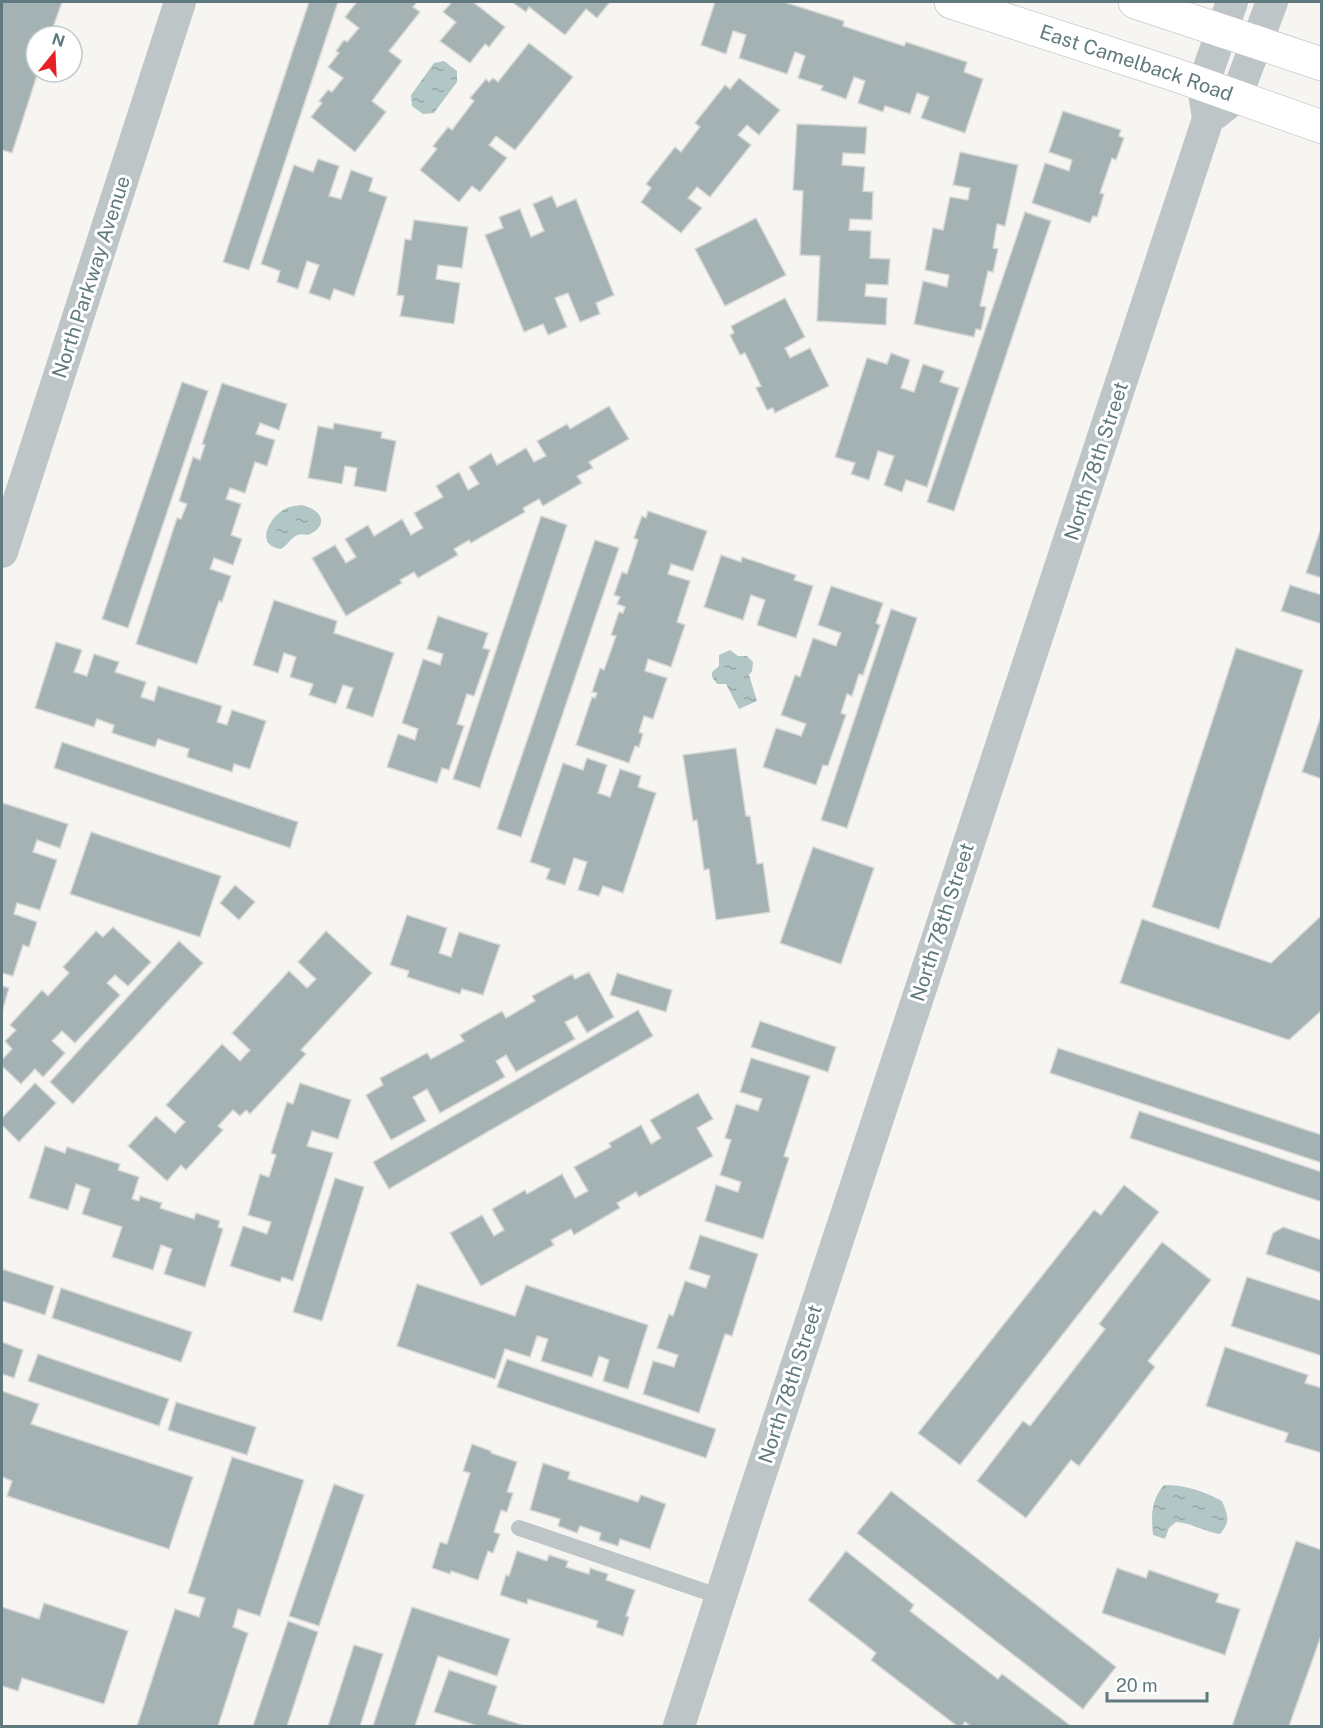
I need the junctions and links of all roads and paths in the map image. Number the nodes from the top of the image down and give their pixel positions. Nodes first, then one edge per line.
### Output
1 (180, 2) edge
2 (951, 2) edge
3 (1135, 2) edge
4 (1272, 2) edge
5 (1227, 16) edge
6 (1257, 43) junction
7 (1322, 64) edge
8 (1203, 85) junction
9 (1236, 97) junction
10 (1208, 119) junction
11 (1322, 127) edge
12 (2, 552) edge
13 (519, 1528) dead end
14 (721, 1597) junction
15 (679, 1726) edge

1 - 12 street, North Parkway Avenue
2 - 8 main road, East Camelback Road
3 - 5 main road
4 - 6 street
5 - 6 main road
5 - 8 street, North 78th Street
6 - 7 main road
6 - 9 street
8 - 9 main road, East Camelback Road
8 - 10 street, North 78th Street
9 - 10 street
9 - 11 main road, East Camelback Road
10 - 14 street, North 78th Street
13 - 14 lane
14 - 15 street, North 78th Street

